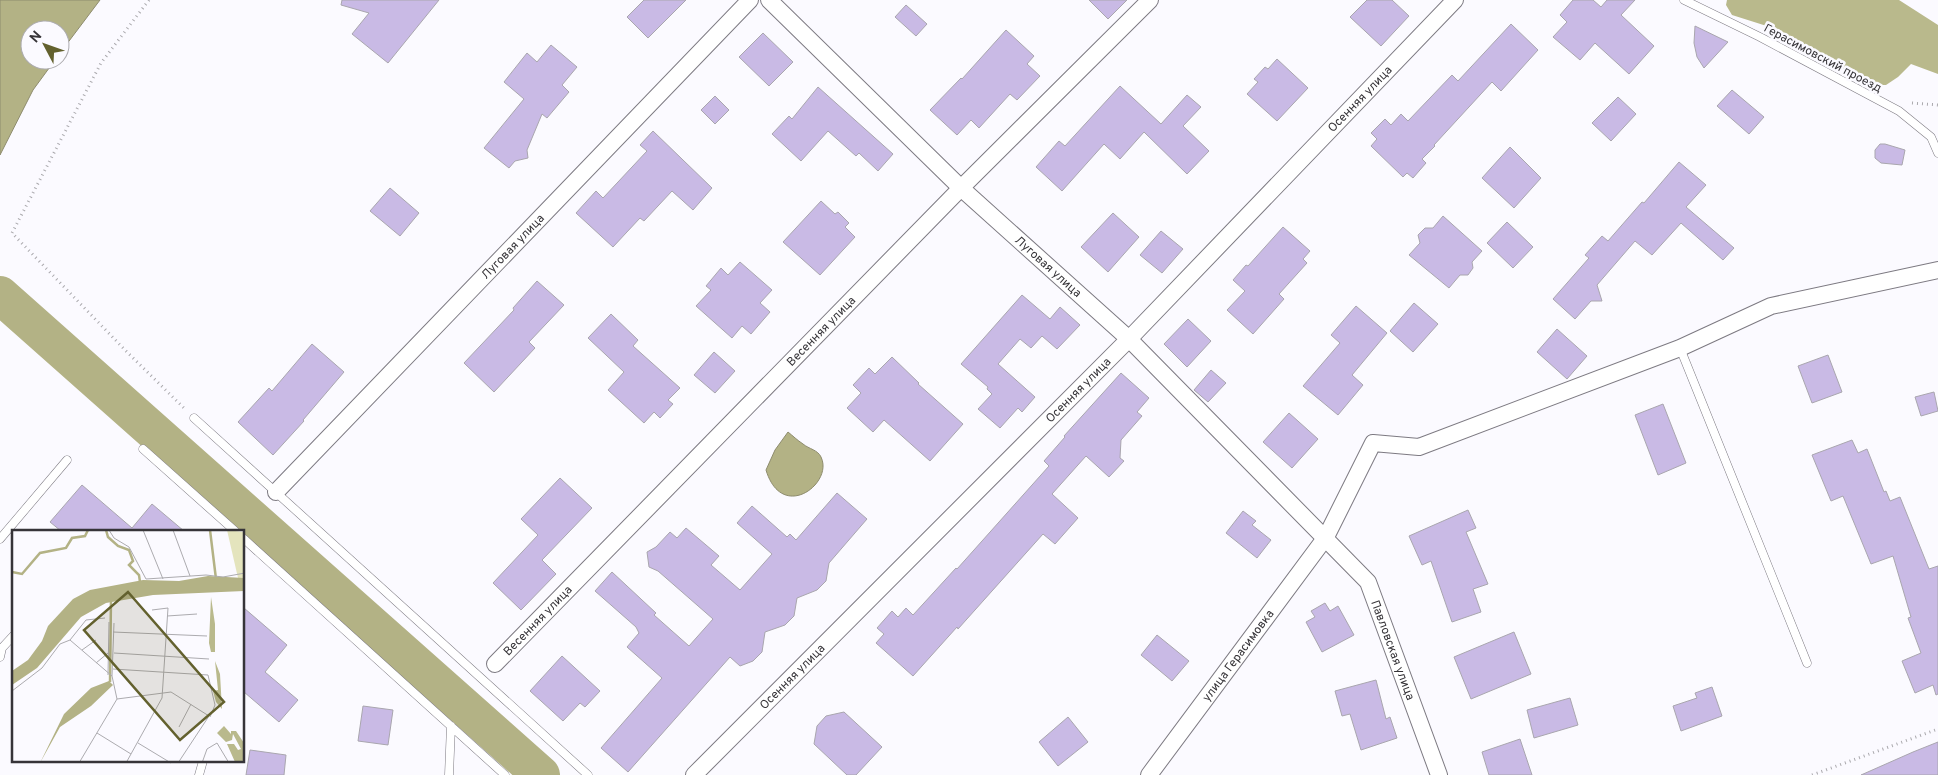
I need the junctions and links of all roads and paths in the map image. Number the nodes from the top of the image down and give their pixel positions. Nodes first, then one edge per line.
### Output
1 (149, 0) edge
2 (750, 0) edge
3 (769, 0) edge
4 (1150, 0) edge
5 (1455, 0) edge
6 (1684, 0) edge
7 (1938, 153) edge
8 (961, 188) junction
9 (1938, 270) edge
10 (1129, 339) junction
11 (1680, 348) junction
12 (194, 418) joint
13 (143, 449) dead end
14 (67, 460) dead end
15 (276, 492) junction
16 (234, 530) edge
17 (1326, 537) junction
18 (0, 539) edge
19 (245, 541) edge
20 (12, 637) edge
21 (0, 657) edge
22 (1807, 663) dead end
23 (495, 664) dead end
24 (451, 726) junction
25 (1938, 730) edge
26 (203, 762) edge
27 (199, 775) edge
28 (449, 775) edge
29 (505, 775) edge
30 (588, 775) edge
31 (694, 775) edge
32 (1149, 775) edge
33 (1439, 775) edge
34 (1812, 775) edge

1 - 12 path
2 - 15 street, Луговая улица
3 - 8 street, Луговая улица
4 - 8 street, Весенняя улица
5 - 10 street, Осенняя улица
6 - 7 lane, Герасимовский проезд
8 - 10 street, Луговая улица
8 - 23 street, Весенняя улица
9 - 11 street
10 - 17 street, Луговая улица
10 - 31 street, Осенняя улица
11 - 17 street, улица Герасимовка
11 - 22 lane
12 - 15 lane
13 - 16 lane
14 - 18 lane
15 - 30 lane
17 - 32 street, улица Герасимовка
17 - 33 street, Павловская улица
19 - 24 lane
20 - 21 lane
24 - 28 lane
24 - 29 lane
25 - 34 path
26 - 27 lane

